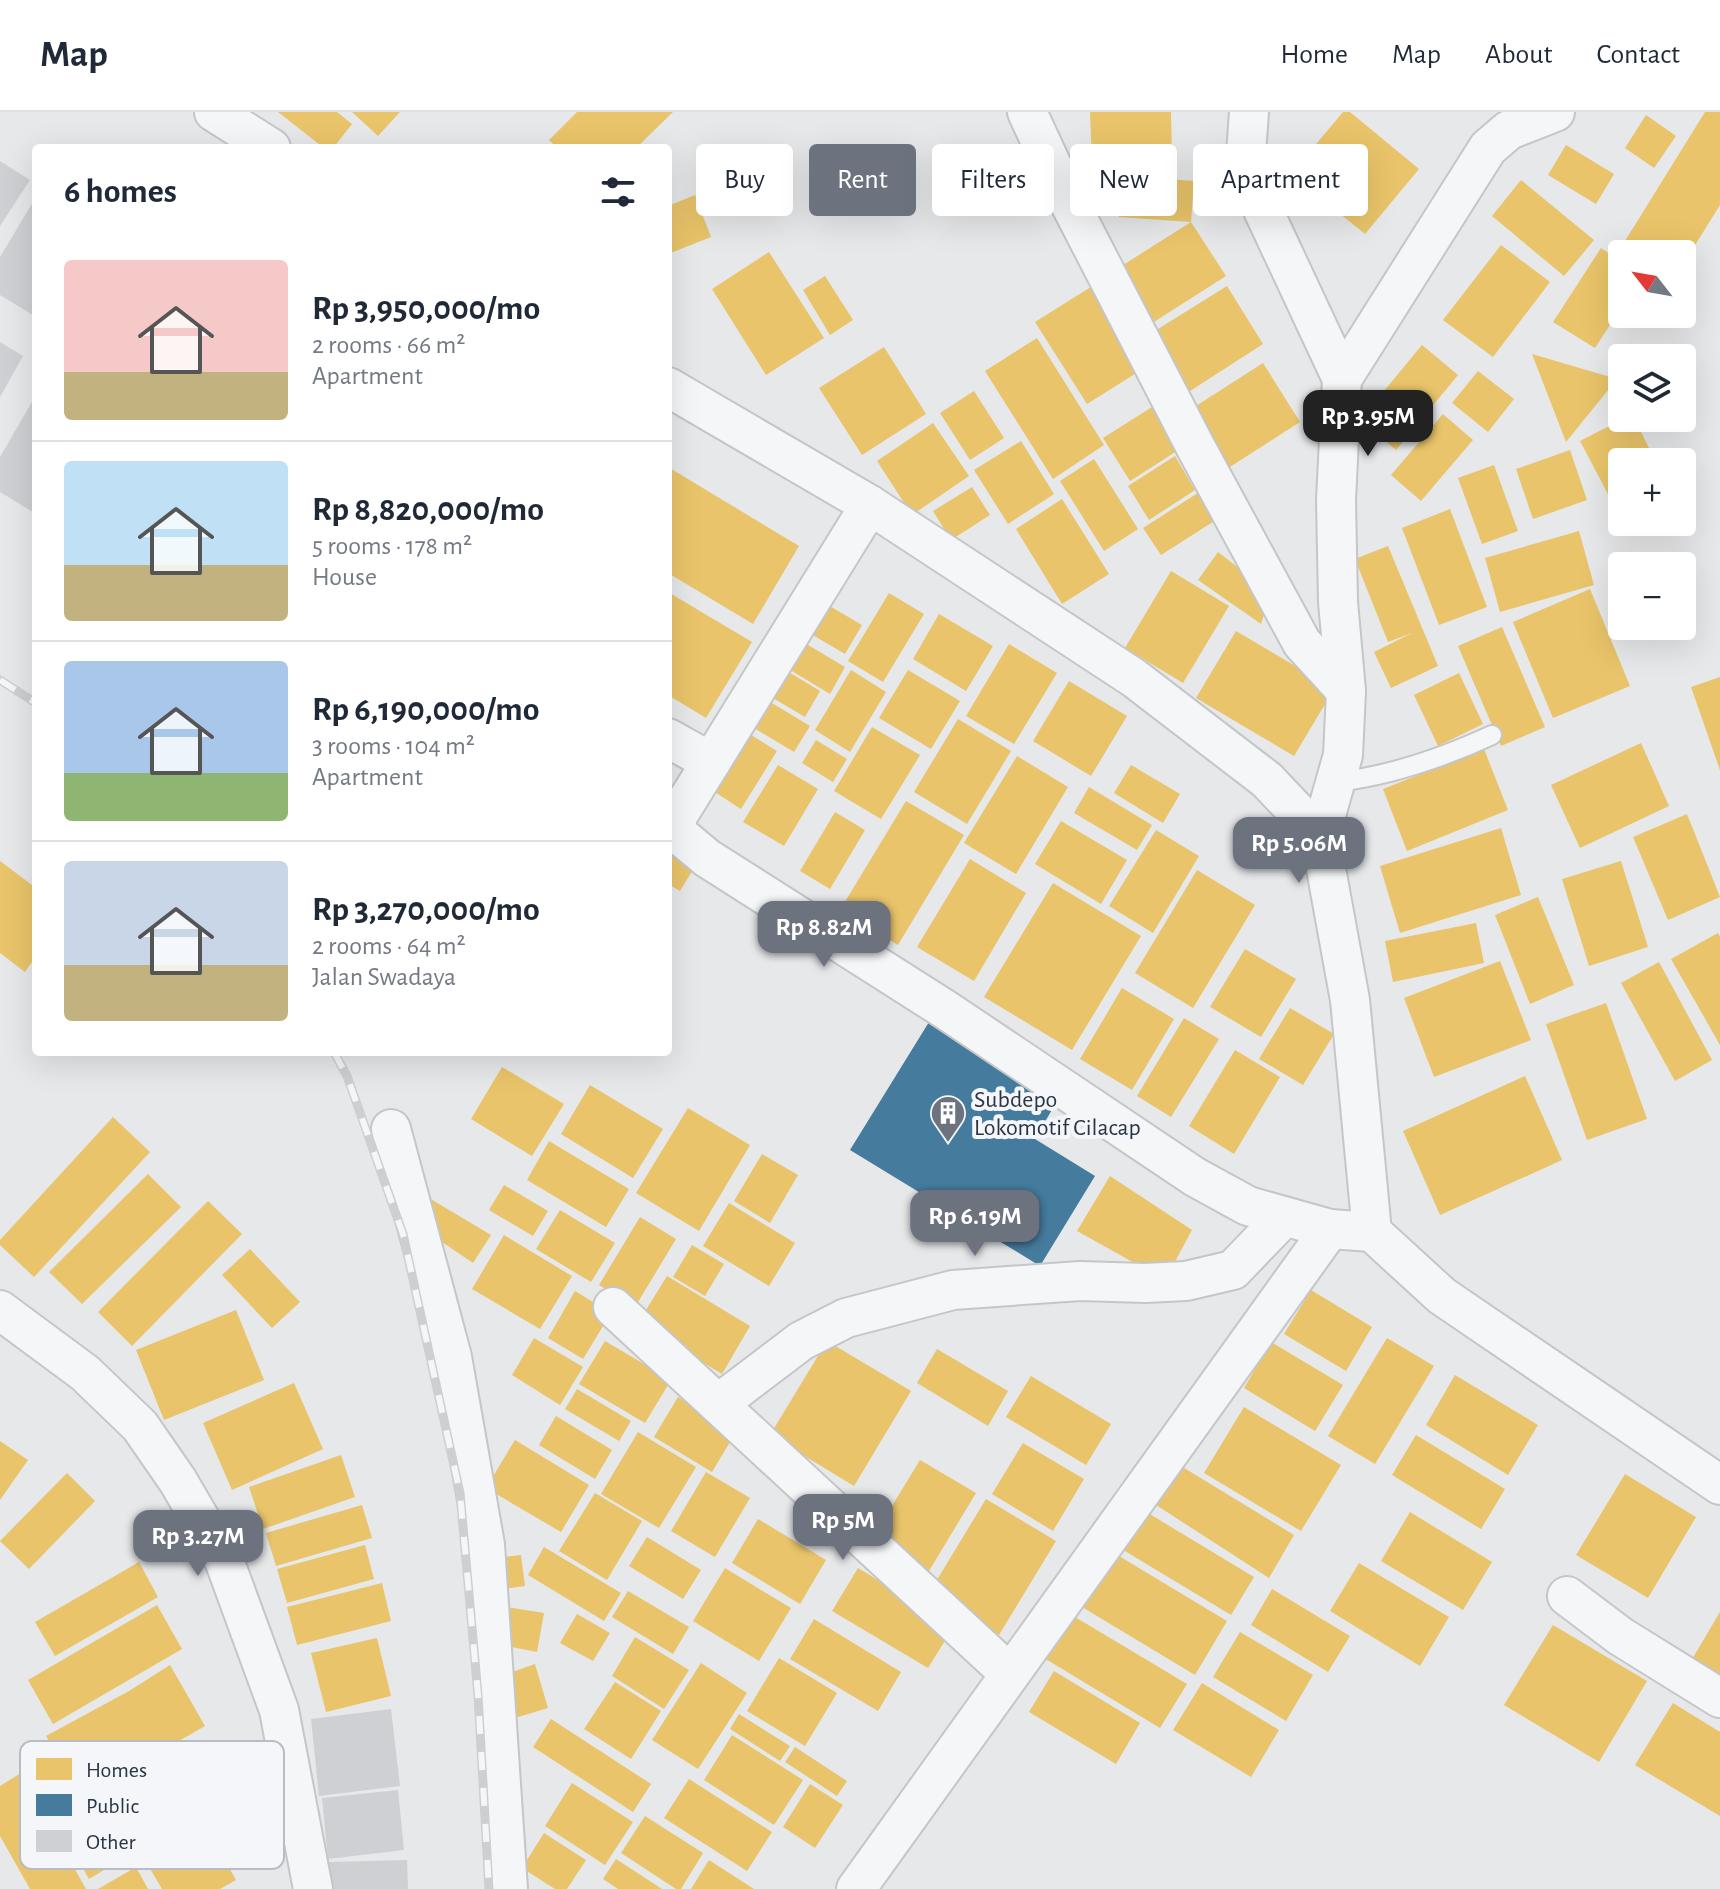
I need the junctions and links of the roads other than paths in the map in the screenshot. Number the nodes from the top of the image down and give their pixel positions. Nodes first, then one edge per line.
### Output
1 (214, 112) edge
2 (1027, 112) edge
3 (1249, 112) edge
4 (1555, 112) edge
5 (1496, 121) edge
6 (265, 144) edge
7 (1342, 379) junction
8 (672, 389) edge
9 (870, 505) junction
10 (1346, 691) junction
11 (1492, 735) dead end
12 (672, 740) edge
13 (711, 762) junction
14 (1336, 782) junction
15 (1320, 836) junction
16 (391, 1129) dead end
17 (1284, 1217) junction
18 (1330, 1229) junction
19 (1372, 1232) junction
20 (613, 1307) dead end
21 (0, 1310) edge
22 (718, 1404) junction
23 (1720, 1485) edge
24 (1567, 1596) dead end
25 (1010, 1674) junction
26 (1720, 1698) edge
27 (313, 1889) edge
28 (508, 1889) edge
29 (856, 1889) edge

1 - 6 street
2 - 10 street
3 - 7 street
4 - 5 street
5 - 7 street
7 - 10 street
8 - 9 street
9 - 13 street
9 - 15 street
10 - 14 street
11 - 14 lane
12 - 13 street
13 - 17 street
14 - 15 street
15 - 19 street
16 - 28 street
17 - 18 street
17 - 22 street
18 - 19 street
18 - 25 street
19 - 23 street
20 - 22 street
21 - 27 street
22 - 25 street
24 - 26 street
25 - 29 street

